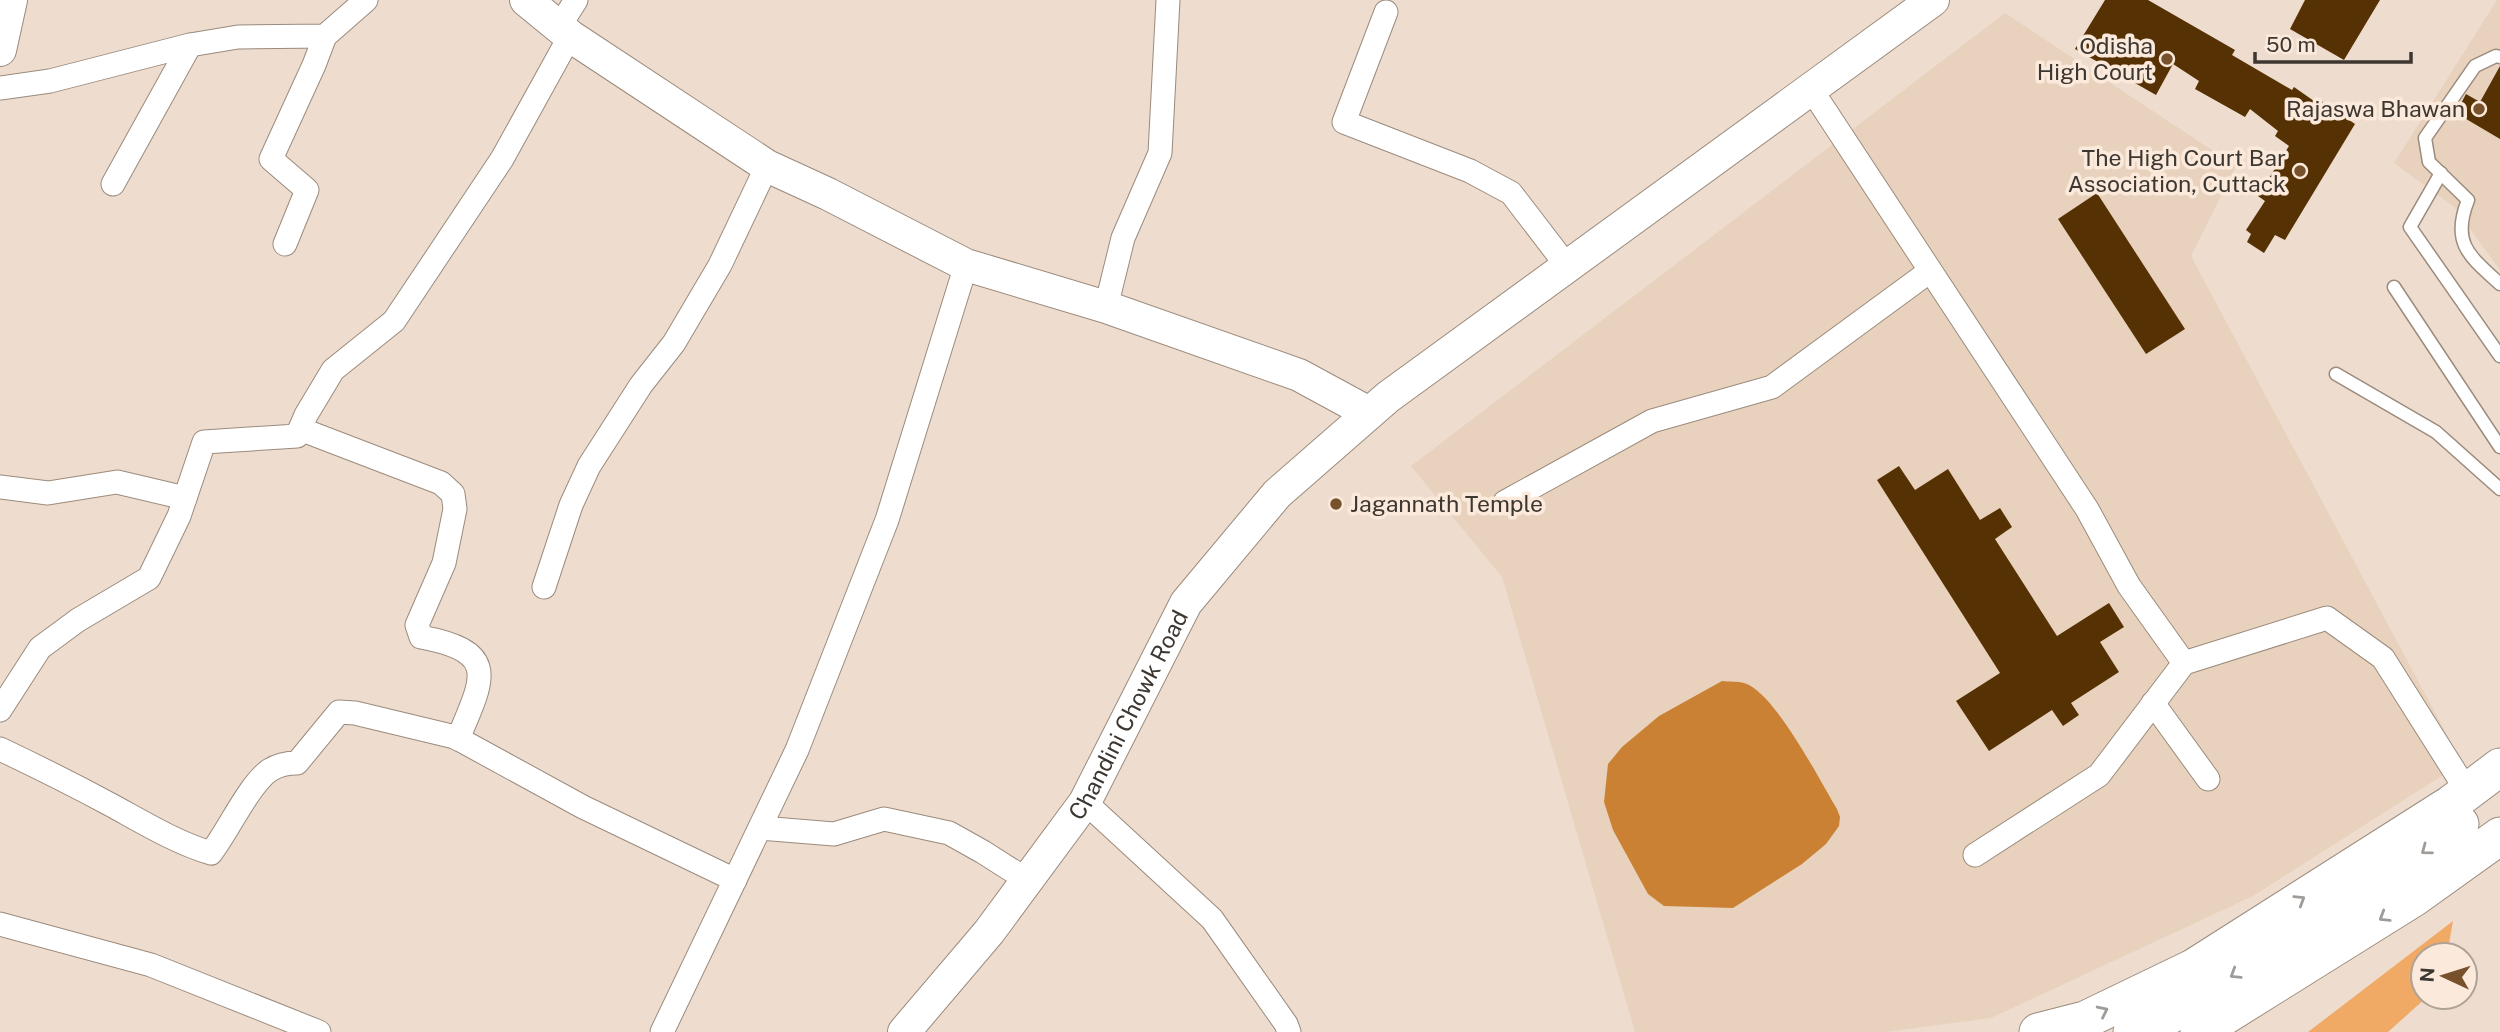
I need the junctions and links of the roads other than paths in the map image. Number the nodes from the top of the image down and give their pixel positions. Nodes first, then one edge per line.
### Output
1 (11, 0) edge
2 (366, 0) edge
3 (526, 0) edge
4 (576, 0) edge
5 (1168, 0) edge
6 (1933, 0) edge
7 (1386, 12) dead end
8 (564, 31) junction
9 (325, 36) junction
10 (190, 46) junction
11 (0, 50) edge
12 (2500, 57) edge
13 (0, 88) edge
14 (1811, 89) junction
15 (767, 166) junction
16 (2441, 173) junction
17 (113, 184) dead end
18 (285, 244) dead end
19 (966, 265) junction
20 (1567, 266) junction
21 (1930, 271) junction
22 (2500, 284) edge
23 (2394, 287) dead end
24 (1105, 307) junction
25 (2500, 356) edge
26 (2336, 374) dead end
27 (1369, 413) junction
28 (300, 429) junction
29 (2500, 447) edge
30 (0, 487) edge
31 (2500, 489) edge
32 (185, 498) junction
33 (1505, 502) dead end
34 (544, 587) dead end
35 (2184, 663) junction
36 (2154, 703) junction
37 (0, 710) edge
38 (457, 739) junction
39 (0, 749) edge
40 (2500, 767) edge
41 (2208, 779) dead end
42 (2483, 793) edge
43 (1085, 803) junction
44 (760, 828) junction
45 (2500, 836) edge
46 (1975, 855) dead end
47 (735, 880) junction
48 (1027, 880) junction
49 (0, 924) edge
50 (318, 1032) edge
51 (662, 1032) edge
52 (904, 1032) edge
53 (1289, 1032) edge
54 (2038, 1032) edge
55 (2132, 1032) edge
56 (2199, 1032) edge

1 - 11 main road
2 - 9 street
3 - 8 main road
4 - 8 street
5 - 24 street
6 - 14 main road, Chandini Chowk Road
7 - 20 street
8 - 15 main road
8 - 28 street
9 - 10 street
9 - 18 street
10 - 13 street
10 - 17 street
12 - 16 lane
14 - 20 main road, Chandini Chowk Road
14 - 21 street
15 - 19 main road
15 - 34 street
16 - 22 lane
16 - 25 lane
19 - 24 main road
19 - 44 street
20 - 27 main road, Chandini Chowk Road
21 - 33 street
21 - 35 street
23 - 29 lane
24 - 27 main road
26 - 31 lane
27 - 43 main road, Chandini Chowk Road
28 - 32 street
28 - 38 street
30 - 32 street
32 - 37 street
35 - 36 street
35 - 42 street
36 - 41 street
36 - 46 street
38 - 39 street
38 - 47 street
40 - 42 main road
54 -> 42 main road
42 -> 55 main road
43 - 48 main road, Chandini Chowk Road
43 - 53 street
44 - 47 street
44 - 48 street
45 -> 56 main road
47 - 51 street
48 - 52 main road, Chandini Chowk Road
49 - 50 street

